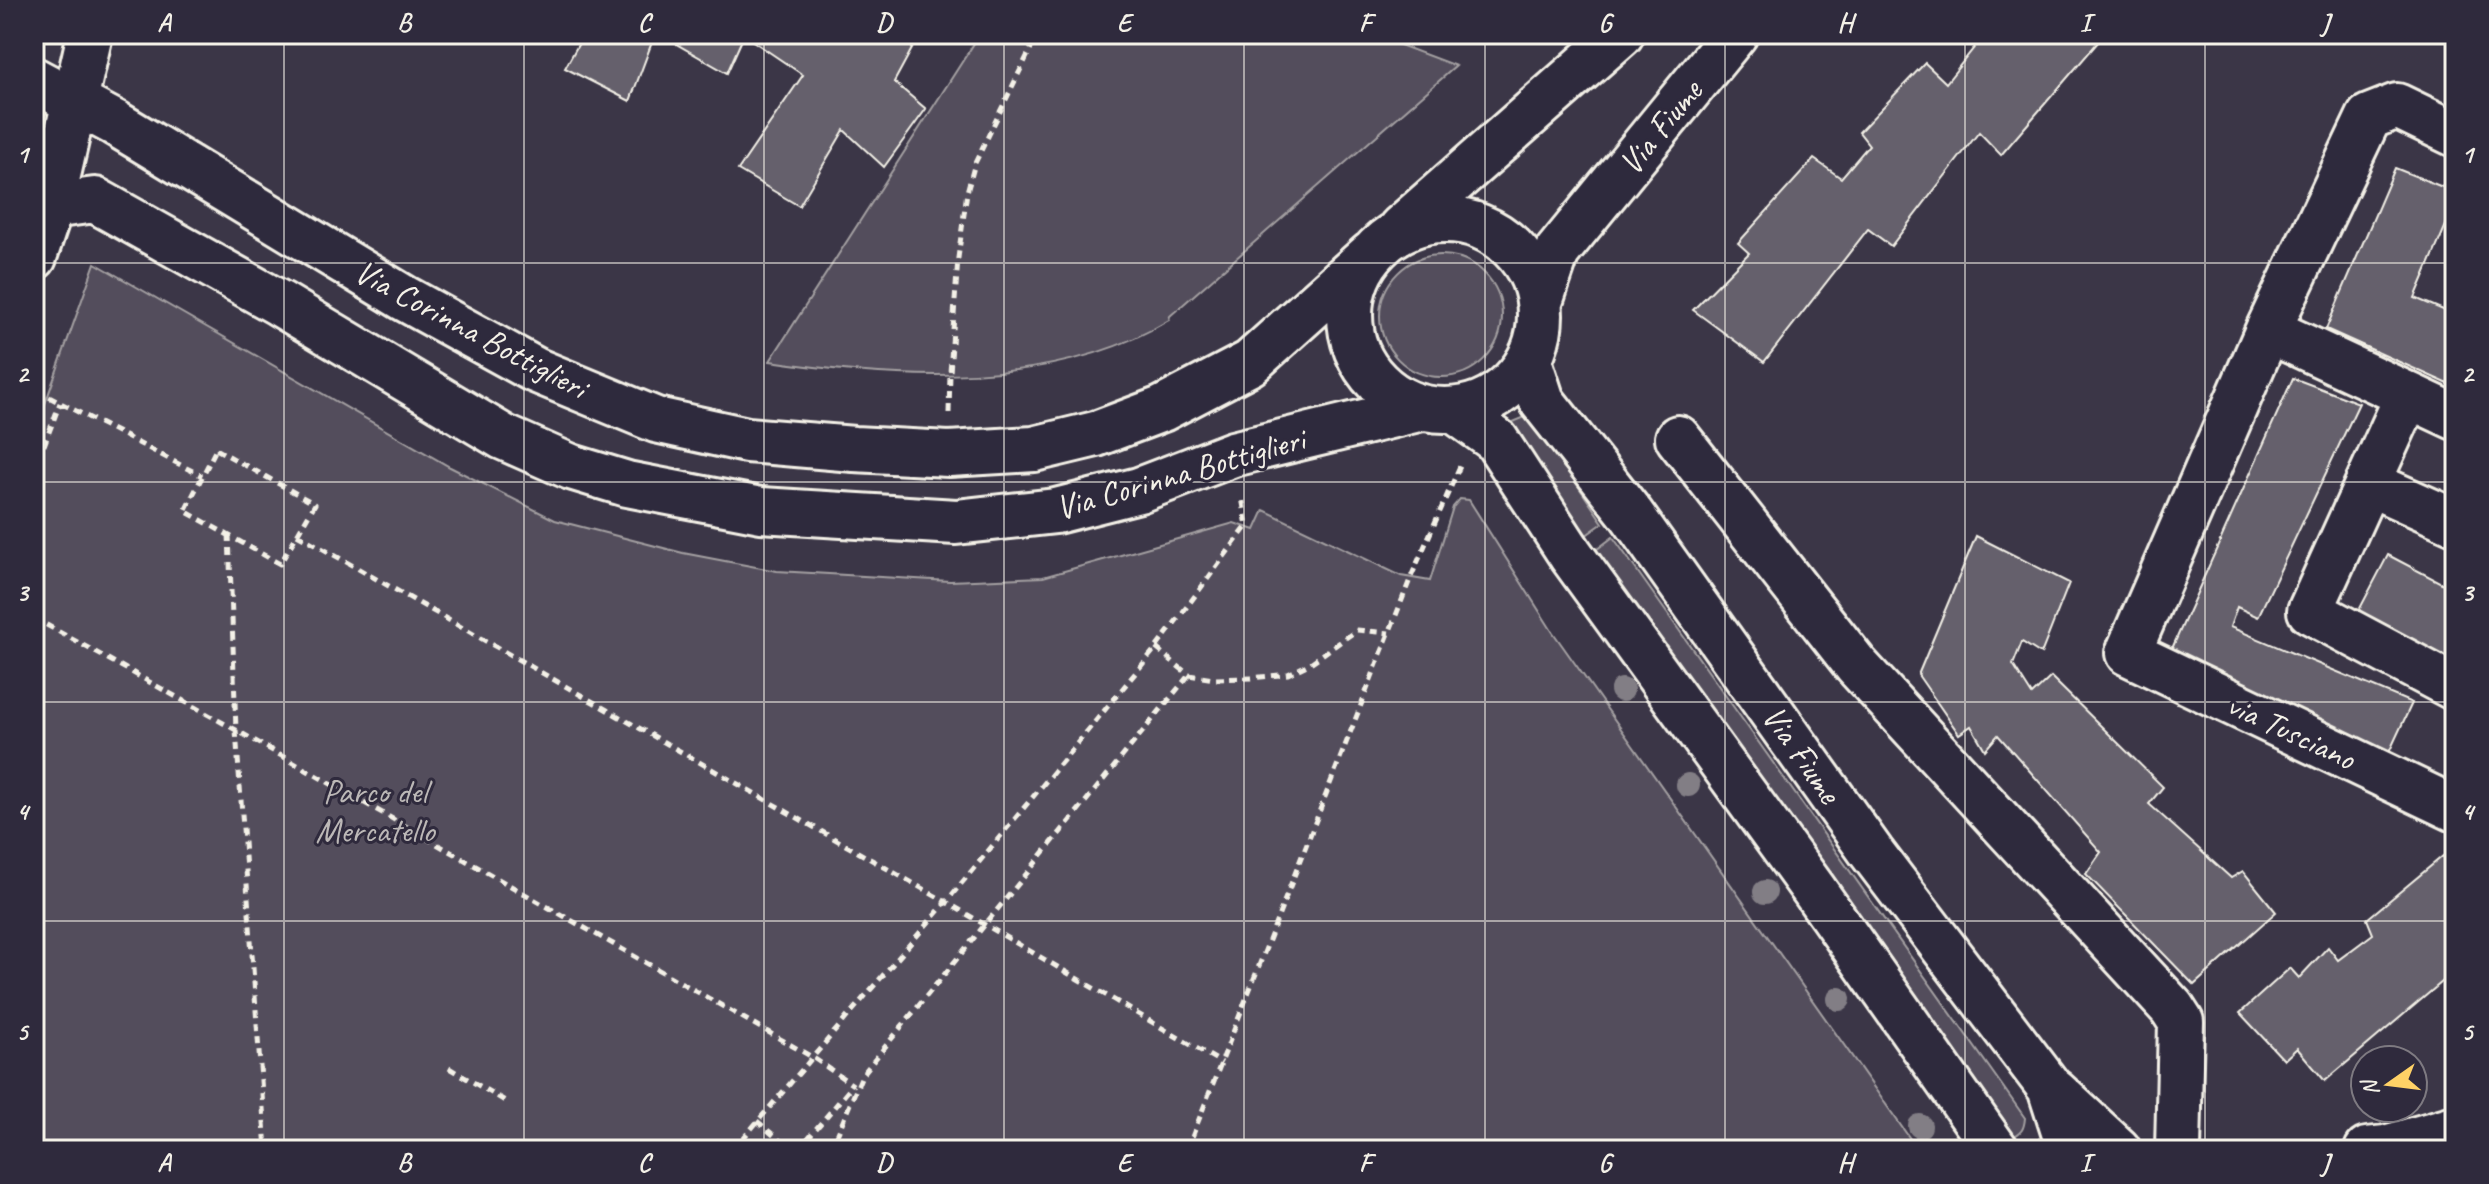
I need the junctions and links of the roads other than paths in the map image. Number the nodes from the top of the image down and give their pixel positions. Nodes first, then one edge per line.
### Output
1 (90, 34) edge
2 (1621, 34) edge
3 (1735, 34) edge
4 (34, 80) edge
5 (75, 102) junction
6 (2455, 134) edge
7 (51, 206) junction
8 (1381, 245) junction
9 (34, 257) edge
10 (1540, 302) junction
11 (2268, 330) junction
12 (1529, 361) junction
13 (2408, 395) junction
14 (1438, 409) junction
15 (2455, 417) edge
16 (1678, 438) dead end
17 (2368, 483) junction
18 (2455, 522) edge
19 (2455, 688) edge
20 (2455, 809) edge
21 (2050, 1088) junction
22 (2455, 1128) edge
23 (1996, 1150) edge
24 (2066, 1150) edge
25 (2118, 1150) edge
26 (2178, 1150) edge
27 (2367, 1150) edge

1 - 5 street
2 - 8 street
3 - 10 street, Via Fiume
4 - 5 street, Via Corinna Bottiglieri
5 - 7 street
5 - 8 street, Via Corinna Bottiglieri
6 - 11 street
7 - 9 street
7 - 14 street, Via Corinna Bottiglieri
8 - 10 street
8 - 14 street
10 - 12 street
11 - 13 street
11 - 20 street, via Tusciano
12 - 14 street
12 - 21 street, Via Fiume
13 - 15 street
13 - 17 street
14 - 23 street, Via Fiume
16 - 26 street
17 - 18 street
17 - 19 street
21 - 24 street, Via Fiume
21 - 25 street
22 - 27 street

